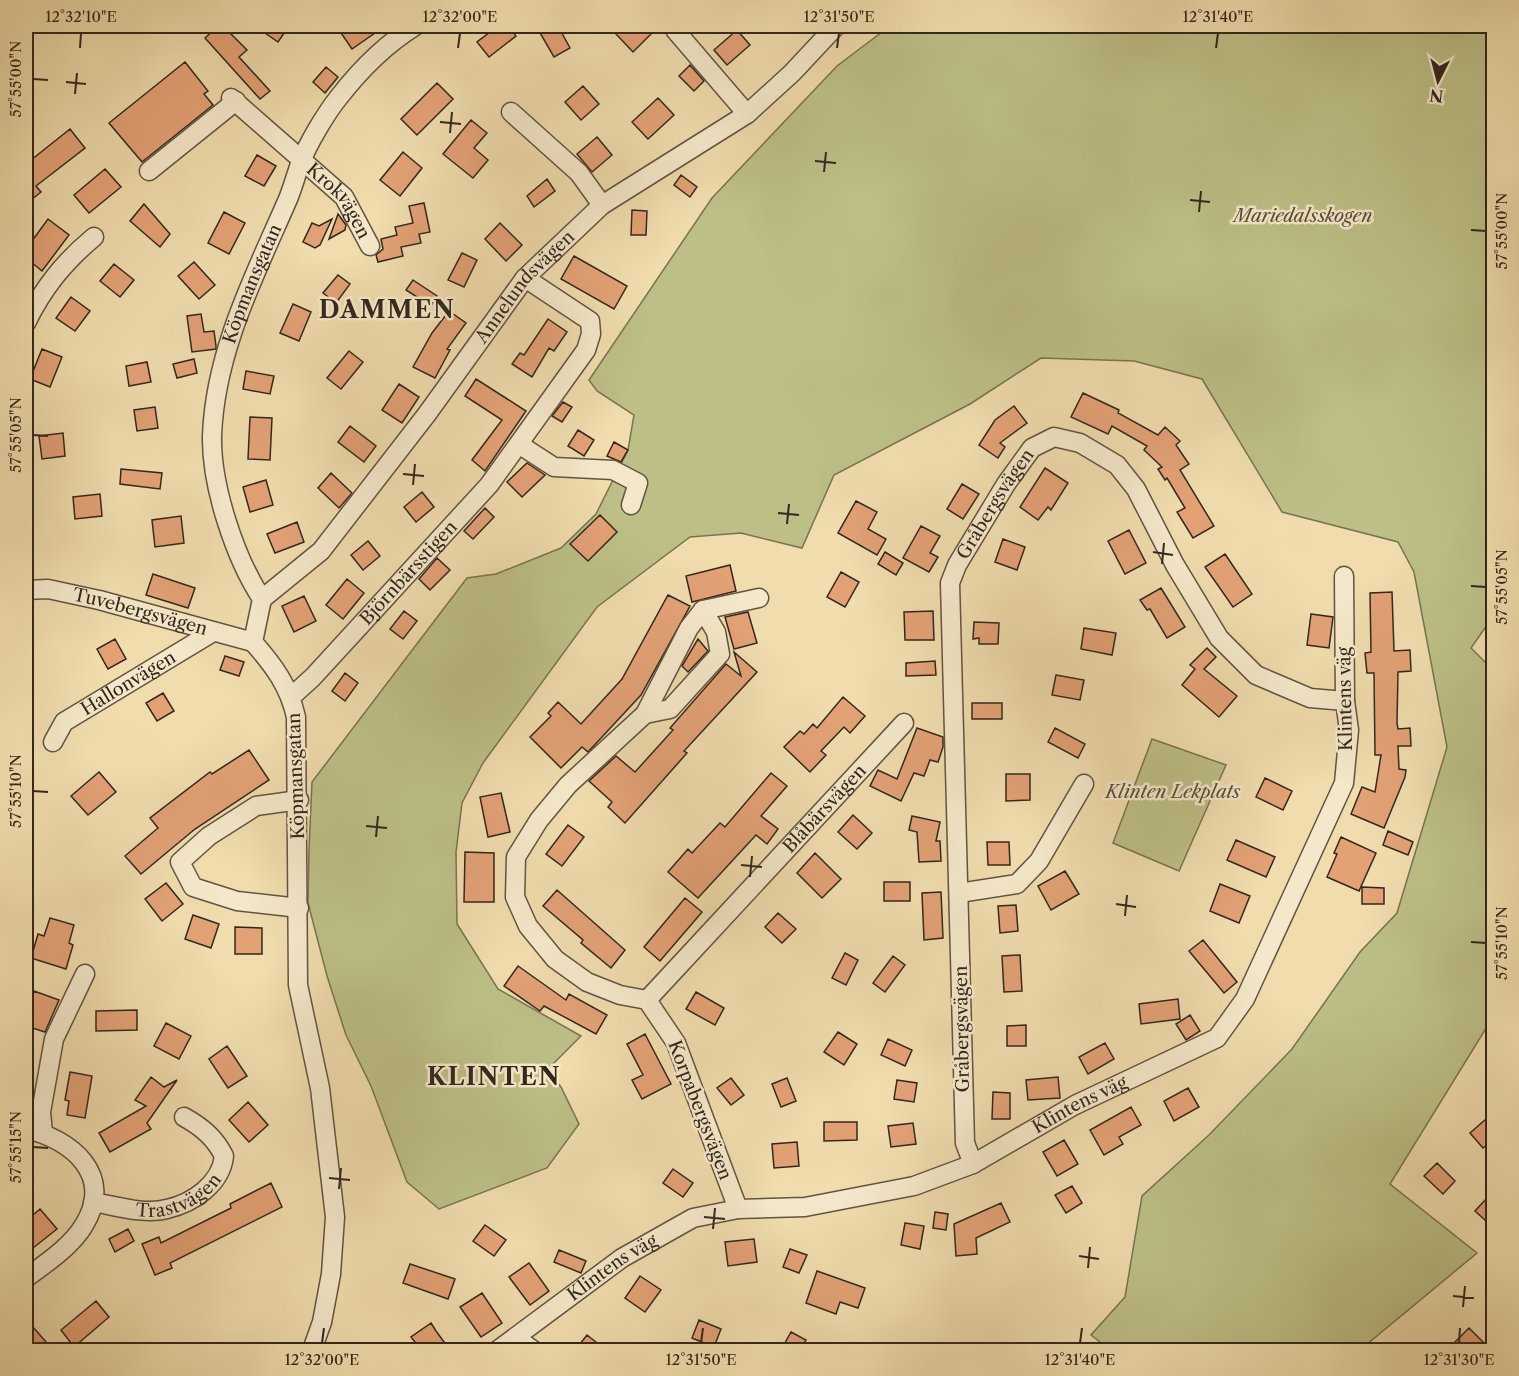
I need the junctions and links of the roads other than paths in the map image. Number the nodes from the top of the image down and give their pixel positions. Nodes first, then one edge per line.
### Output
1 (409, 27) edge
2 (832, 27) edge
3 (675, 30) dead end
4 (511, 112) dead end
5 (747, 114) junction
6 (301, 162) junction
7 (149, 171) dead end
8 (602, 205) junction
9 (94, 237) dead end
10 (370, 246) dead end
11 (525, 278) junction
12 (26, 323) edge
13 (520, 445) junction
14 (631, 505) dead end
15 (1344, 576) dead end
16 (26, 590) edge
17 (759, 598) dead end
18 (262, 599) junction
19 (703, 610) junction
20 (213, 632) junction
21 (253, 642) junction
22 (291, 697) junction
23 (1345, 701) junction
24 (645, 714) junction
25 (904, 723) dead end
26 (53, 742) dead end
27 (1084, 784) dead end
28 (299, 800) junction
29 (959, 893) junction
30 (299, 908) junction
31 (85, 974) dead end
32 (647, 1000) junction
33 (184, 1118) dead end
34 (34, 1131) edge
35 (973, 1164) junction
36 (93, 1202) junction
37 (738, 1209) junction
38 (26, 1278) edge
39 (516, 1338) junction
40 (312, 1350) edge
41 (498, 1350) edge
42 (532, 1350) edge

1 - 6 street, Köpmansgatan
2 - 5 street, Annelundsvägen
3 - 5 street
4 - 8 street
5 - 8 street, Annelundsvägen
6 - 7 street, Krokvägen
6 - 10 street, Krokvägen
6 - 18 street, Köpmansgatan
8 - 11 street, Annelundsvägen
9 - 12 street
11 - 13 street, Björnbärsstigen
11 - 18 street, Annelundsvägen
13 - 14 street
13 - 22 street, Björnbärsstigen
15 - 23 street, Klintens väg
16 - 20 street, Tuvebergsvägen
17 - 19 street
18 - 21 street
19 - 24 street
19 - 24 street
20 - 21 street, Tuvebergsvägen
20 - 26 street, Hallonvägen
21 - 22 street, Köpmansgatan
22 - 28 street, Köpmansgatan
23 - 29 street, Gråbergsvägen
23 - 35 street, Klintens väg
24 - 32 street
25 - 32 street, Blåbärsvägen
27 - 29 street
28 - 30 street, Köpmansgatan
28 - 30 street
29 - 35 street, Gråbergsvägen
30 - 40 street, Köpmansgatan
31 - 34 street
32 - 37 street, Korpabergsvägen
33 - 36 street, Trastvägen
34 - 36 street
35 - 37 street, Klintens väg
36 - 38 street
37 - 39 street, Klintens väg
39 - 41 street, Klintens väg
39 - 42 street

